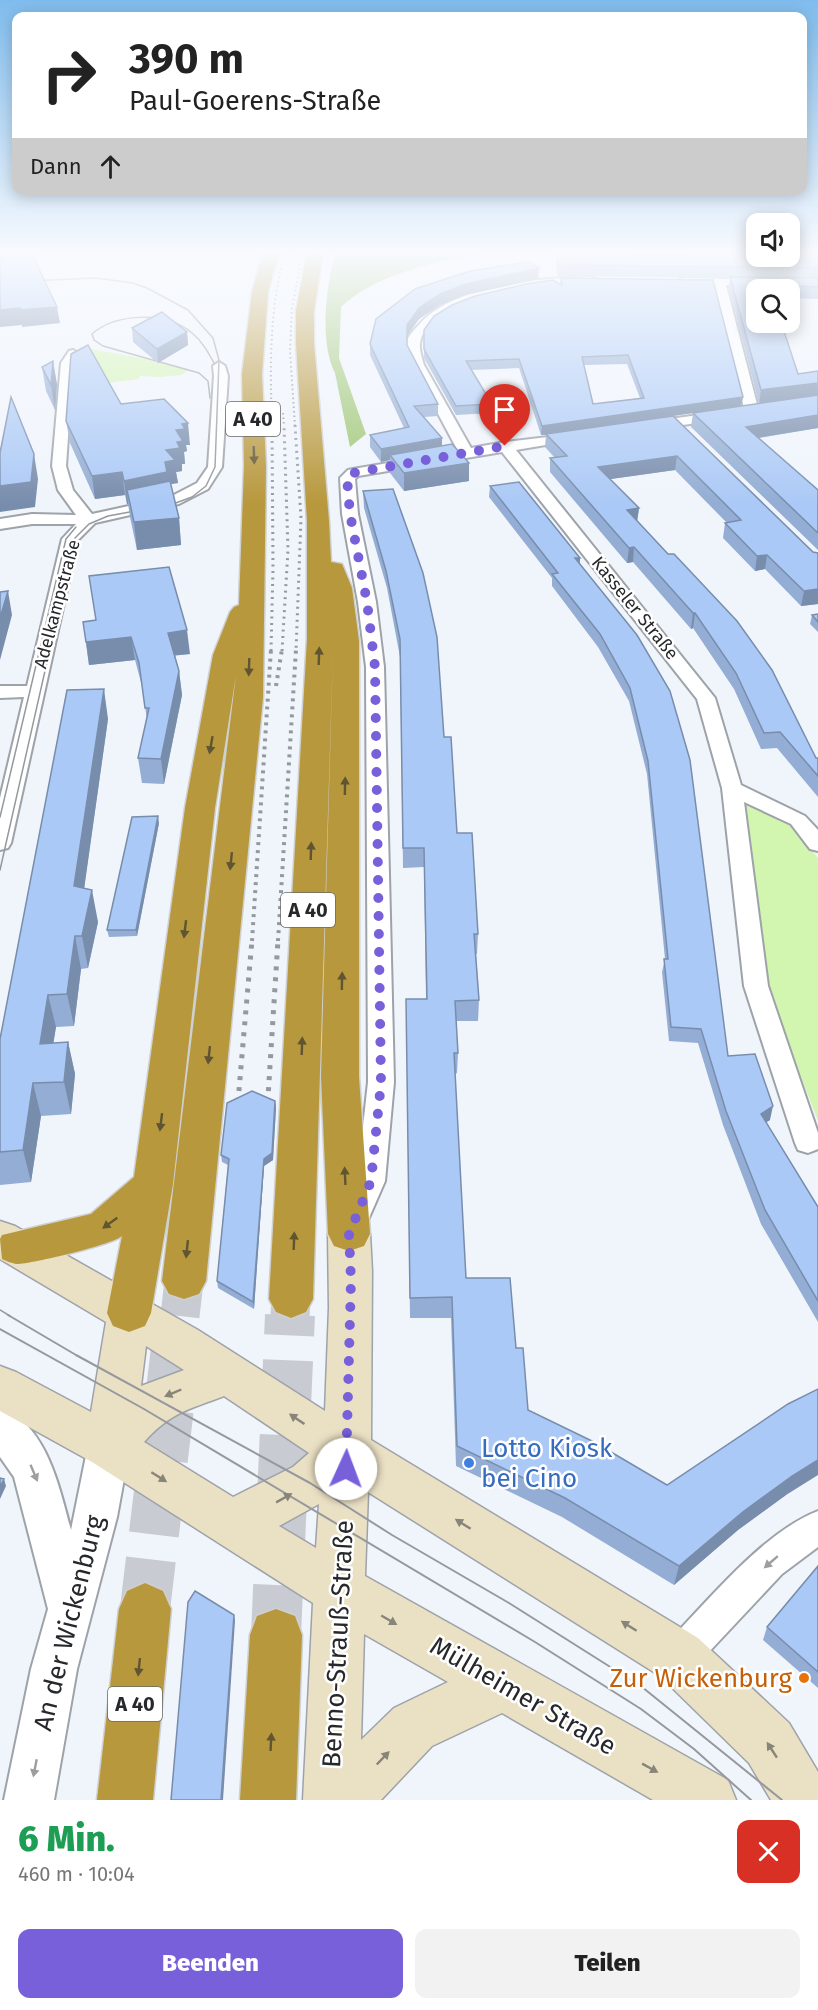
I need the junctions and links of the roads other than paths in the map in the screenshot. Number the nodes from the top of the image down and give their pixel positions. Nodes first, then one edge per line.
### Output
1 (255, 336) edge
2 (305, 336) edge
3 (416, 336) edge
4 (731, 336) edge
5 (73, 354) edge
6 (219, 366) dead end
7 (675, 422) junction
8 (630, 428) edge
9 (593, 433) edge
10 (692, 438) edge
11 (505, 446) junction
12 (466, 452) junction
13 (89, 520) junction
14 (318, 521) junction
15 (0, 524) edge
16 (252, 588) junction
17 (35, 691) junction
18 (0, 692) edge
19 (732, 788) junction
20 (0, 843) edge
21 (818, 844) edge
22 (815, 1147) edge
23 (153, 1184) junction
24 (349, 1234) junction
25 (9, 1243) edge
26 (184, 1281) tunnel mouth
27 (291, 1299) tunnel mouth
28 (129, 1313) junction
29 (229, 1374) junction
30 (0, 1387) edge
31 (0, 1426) edge
32 (109, 1446) junction
33 (346, 1452) junction
34 (230, 1522) junction
35 (818, 1527) edge
36 (339, 1590) junction
37 (71, 1609) junction
38 (145, 1609) tunnel mouth
39 (276, 1635) tunnel mouth
40 (679, 1657) junction
41 (504, 1684) junction
42 (29, 1800) edge
43 (125, 1800) edge
44 (268, 1800) edge
45 (332, 1800) edge
46 (342, 1800) edge
47 (708, 1800) edge
48 (803, 1800) edge

1 -> 16 highway, A 40
2 - 14 highway, A 40
3 - 12 street
4 - 7 street
5 - 13 street, Adelkampstraße
6 - 13 street
7 - 8 street
7 - 10 street
9 - 11 street
11 - 12 street
11 - 19 street, Kasseler Straße
12 - 24 street
13 - 15 street
13 - 17 street, Adelkampstraße
24 -> 14 highway
27 -> 14 highway, A 40
16 -> 23 highway
16 -> 26 highway, A 40
17 - 18 street, Adelkampstraße
17 - 20 street, Adelkampstraße
19 - 21 street
19 - 22 street, Kasseler Straße
23 -> 25 highway
23 - 28 highway
24 - 33 main road, Benno-Strauß-Straße
25 - 28 main road
28 - 29 main road
28 - 32 main road
29 -> 32 main road
33 -> 29 main road
30 - 32 main road, Mülheimer Straße
31 -> 37 street
32 -> 34 main road, Mülheimer Straße
32 - 37 street, An der Wickenburg
34 -> 33 main road
33 - 36 main road, Benno-Strauß-Straße
40 -> 33 main road
34 - 36 main road, Mülheimer Straße
35 -> 40 street
36 -> 41 main road, Mülheimer Straße
36 - 45 main road, Benno-Strauß-Straße
37 -> 42 street, An der Wickenburg
38 -> 43 highway, A 40
44 -> 39 highway
48 -> 40 main road
46 -> 41 main road
41 -> 47 main road, Mülheimer Straße

